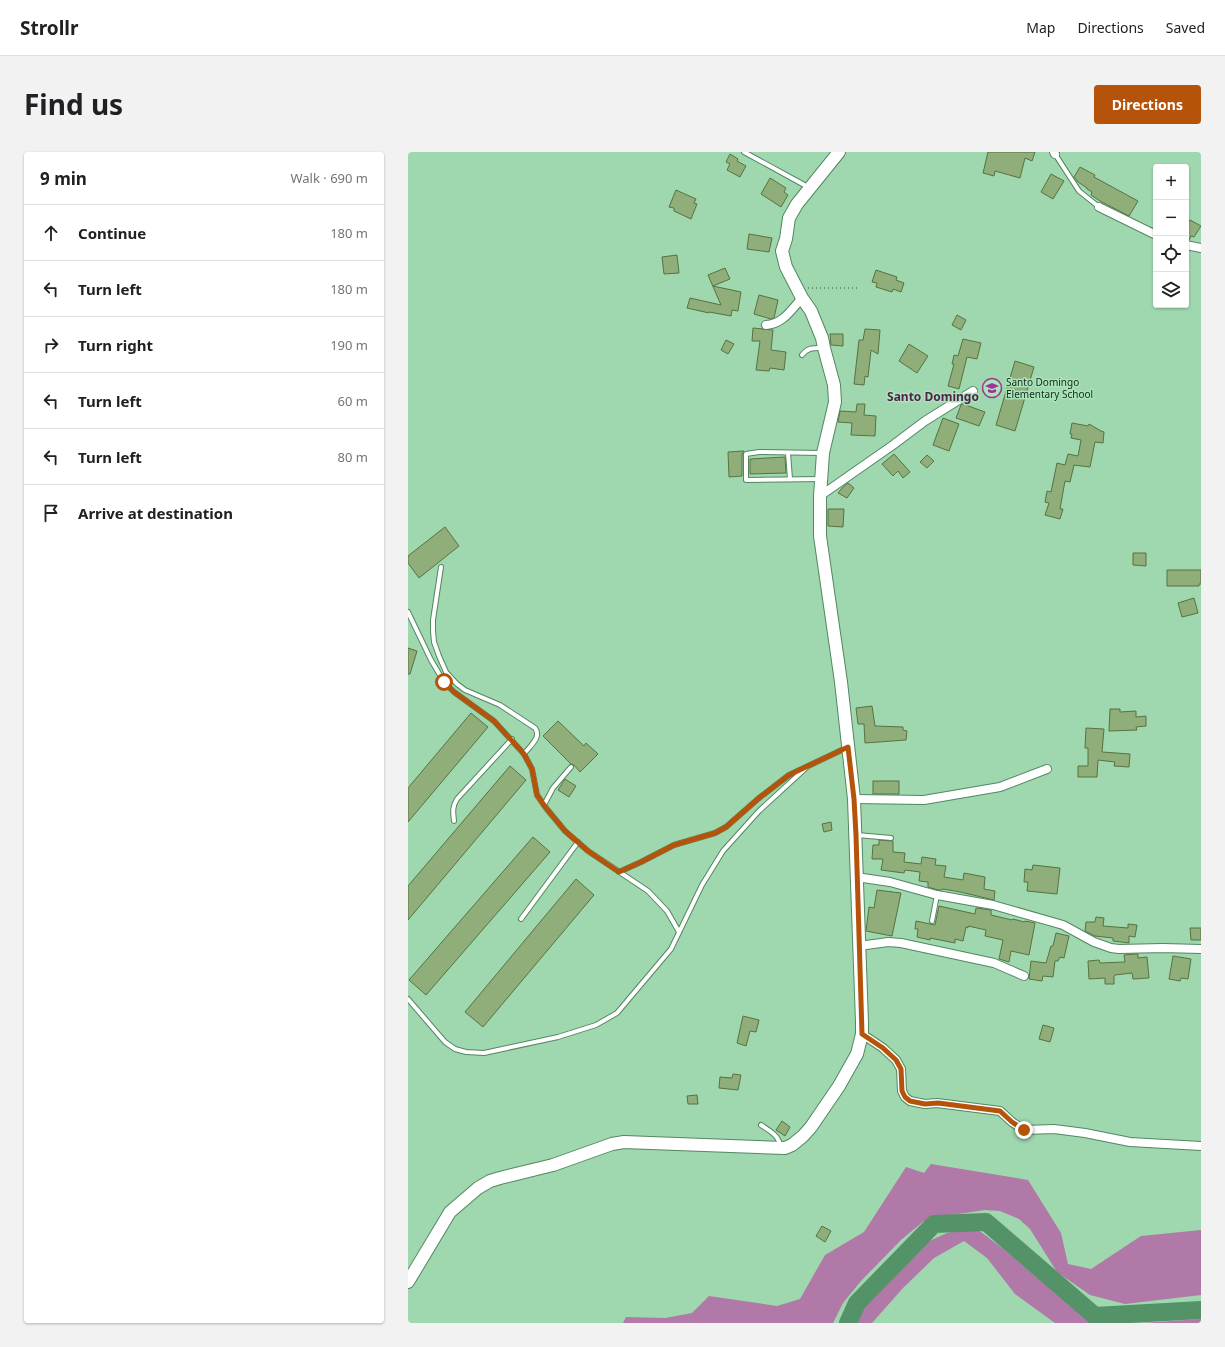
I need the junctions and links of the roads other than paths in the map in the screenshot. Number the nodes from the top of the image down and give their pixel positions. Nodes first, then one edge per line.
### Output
1 (744, 152) edge
2 (840, 152) edge
3 (1054, 153) edge
4 (810, 188) junction
5 (1099, 207) joint
6 (1153, 234) edge
7 (1189, 246) edge
8 (1201, 248) edge
9 (799, 293) junction
10 (766, 324) dead end
11 (824, 348) junction
12 (802, 355) dead end
13 (973, 391) dead end
14 (788, 453) junction
15 (823, 453) junction
16 (790, 479) junction
17 (821, 479) junction
18 (820, 496) junction
19 (440, 567) dead end
20 (408, 612) edge
21 (512, 739) junction
22 (848, 747) junction
23 (524, 754) junction
24 (571, 767) dead end
25 (807, 767) junction
26 (1047, 769) dead end
27 (854, 799) junction
28 (544, 805) junction
29 (454, 821) dead end
30 (856, 835) junction
31 (891, 838) dead end
32 (578, 842) junction
33 (619, 871) junction
34 (856, 877) junction
35 (937, 895) junction
36 (521, 919) dead end
37 (932, 921) dead end
38 (679, 932) junction
39 (859, 946) junction
40 (1201, 949) edge
41 (1024, 976) dead end
42 (408, 998) edge
43 (862, 1034) junction
44 (761, 1126) dead end
45 (1201, 1146) edge
46 (780, 1148) junction
47 (408, 1282) edge

1 - 4 lane
2 - 4 street
3 - 5 lane
4 - 9 street
5 - 6 street
7 - 8 street
9 - 10 street
9 - 11 street
11 - 12 lane
11 - 15 street
13 - 18 street
14 - 15 lane
14 - 16 lane
14 - 16 lane
15 - 17 street
16 - 17 lane
17 - 18 street
18 - 22 street
19 - 23 lane
20 - 21 lane
21 - 23 lane
21 - 29 lane
22 - 25 lane
22 - 27 street
23 - 28 lane
24 - 28 lane
25 - 33 lane
25 - 38 lane
26 - 27 street
27 - 30 street
28 - 32 lane
30 - 31 lane
30 - 34 street
32 - 33 lane
32 - 36 lane
33 - 38 lane
34 - 35 street
34 - 39 street
35 - 37 lane
35 - 40 street
38 - 42 lane
39 - 41 street
39 - 43 street
43 - 45 street
43 - 46 street
44 - 46 lane
46 - 47 street

